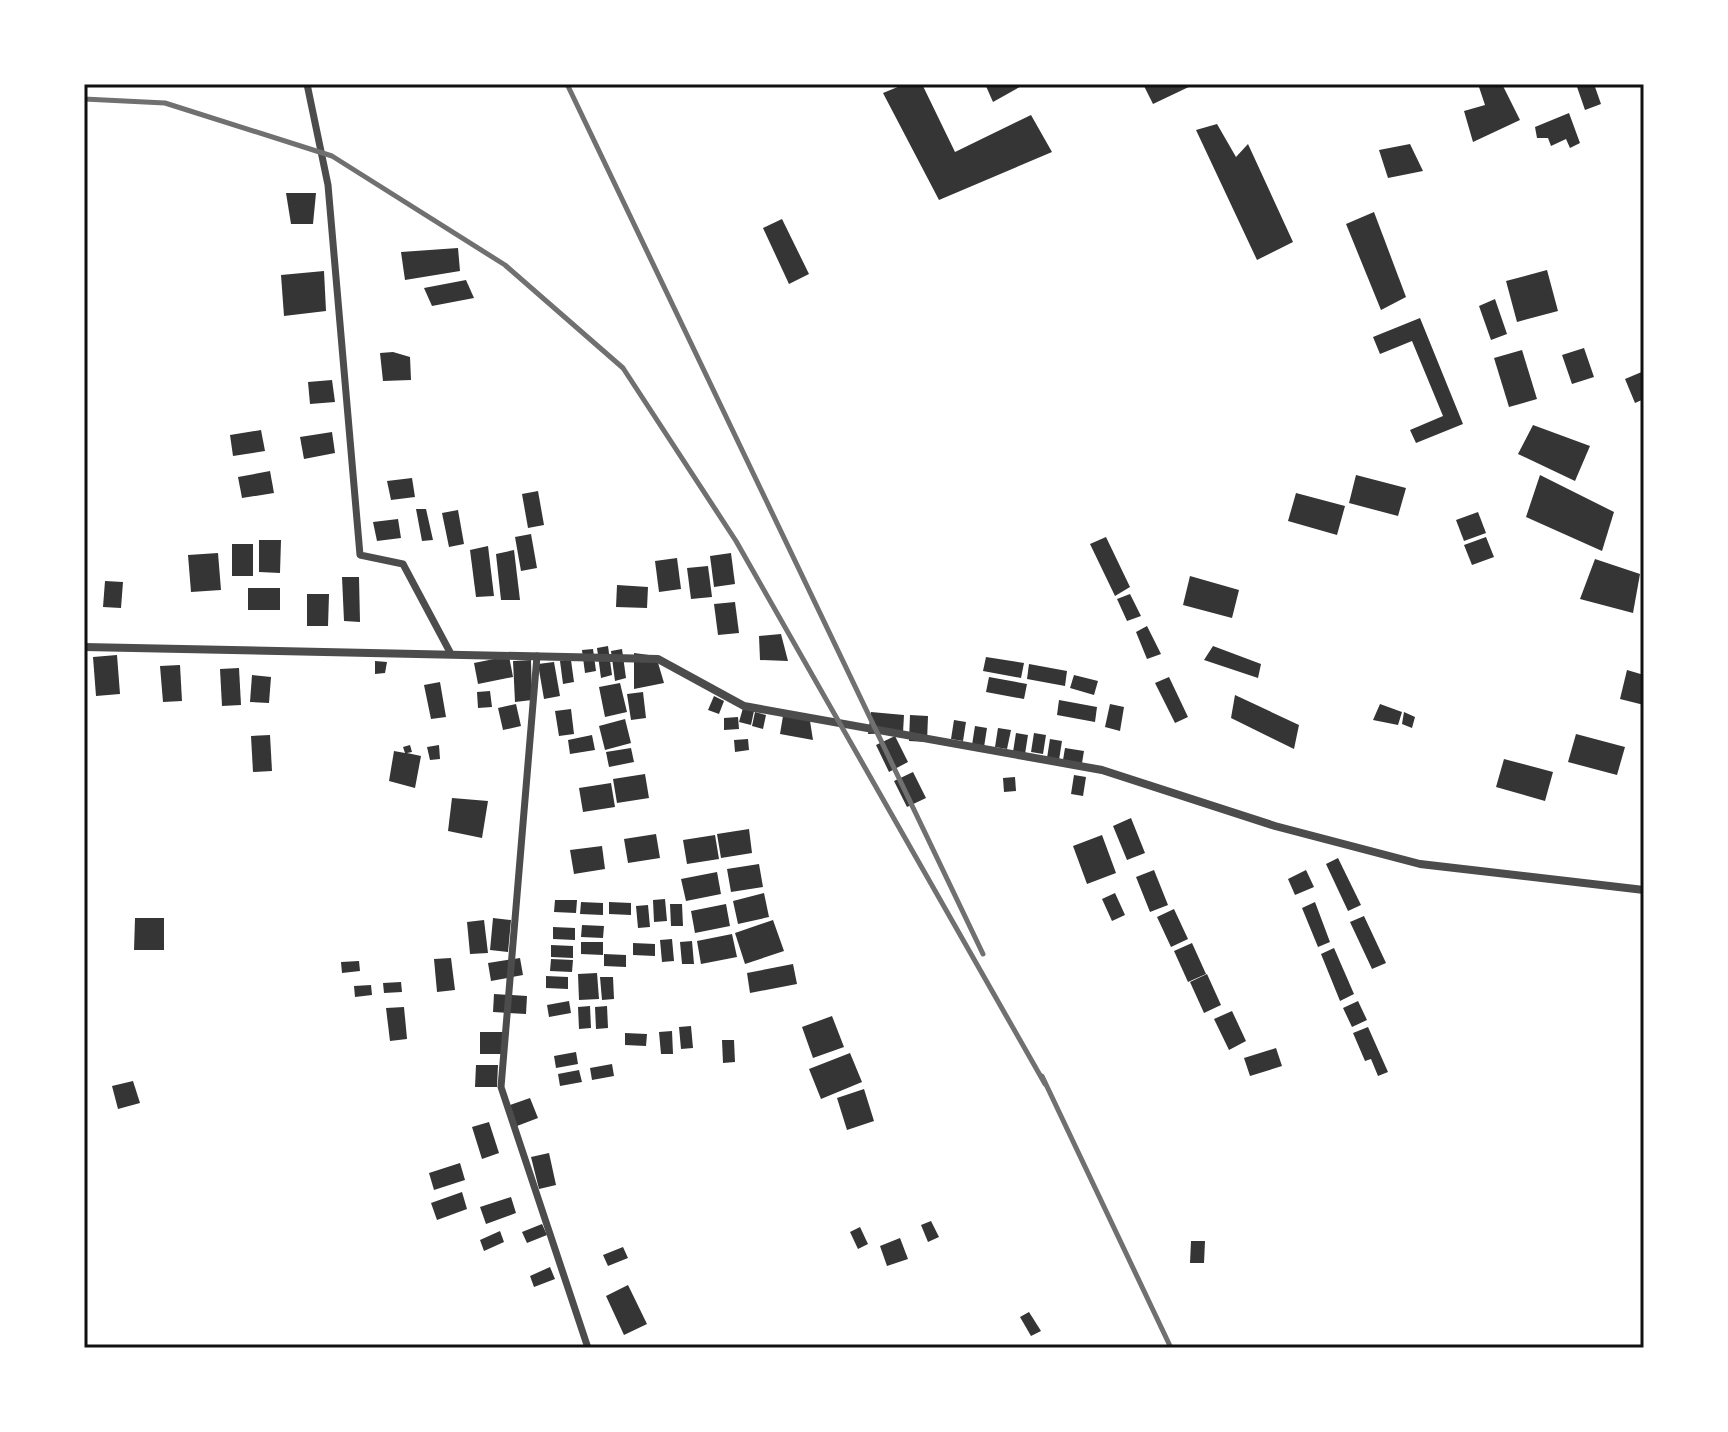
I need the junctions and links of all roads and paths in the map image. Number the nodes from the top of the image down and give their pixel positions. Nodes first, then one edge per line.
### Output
1 (307, 84) edge
2 (84, 647) edge
3 (451, 654) junction
4 (537, 656) junction
5 (1644, 890) edge
6 (588, 1348) edge

1 - 3 street
2 - 3 street
3 - 4 street
4 - 5 street
4 - 6 street

